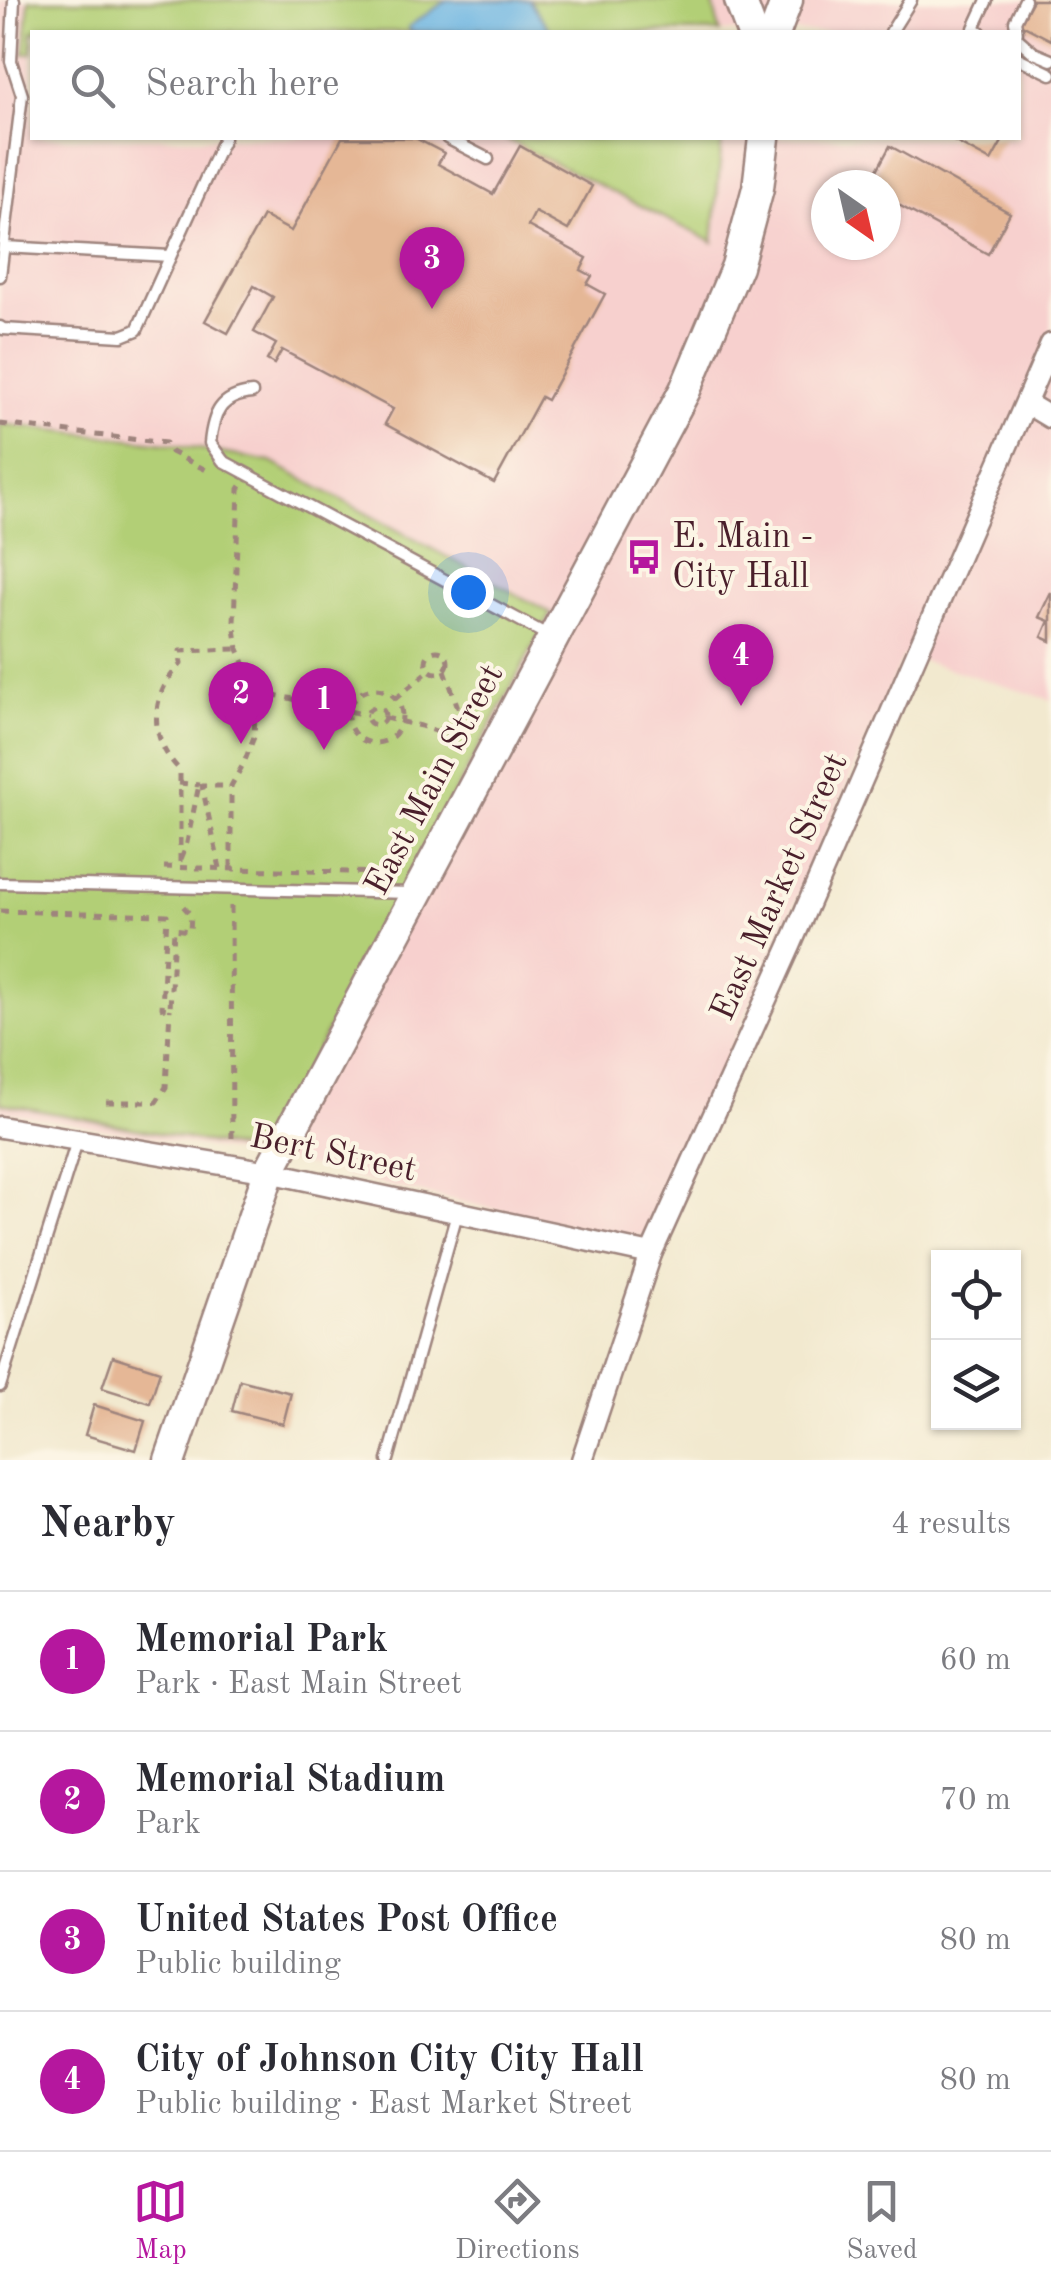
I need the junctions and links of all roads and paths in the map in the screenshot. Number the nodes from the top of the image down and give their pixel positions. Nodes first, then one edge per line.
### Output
1 (14, 0) edge
2 (740, 0) edge
3 (762, 0) edge
4 (787, 0) edge
5 (911, 0) edge
6 (1026, 0) edge
7 (986, 1) edge
8 (751, 30) edge
9 (764, 30) edge
10 (777, 30) edge
11 (893, 30) edge
12 (977, 30) edge
13 (1017, 30) edge
14 (1021, 39) edge
15 (1021, 59) edge
16 (1051, 60) edge
17 (1051, 74) edge
18 (27, 95) edge
19 (223, 140) edge
20 (451, 140) edge
21 (764, 140) edge
22 (488, 159) dead end
23 (4, 247) junction
24 (170, 256) junction
25 (0, 276) edge
26 (0, 327) edge
27 (1051, 344) edge
28 (252, 393) dead end
29 (1026, 403) junction
30 (1051, 418) edge
31 (0, 424) edge
32 (211, 473) dead end
33 (248, 475) junction
34 (227, 483) dead end
35 (239, 489) junction
36 (553, 638) junction
37 (238, 649) junction
38 (430, 670) junction
39 (445, 670) junction
40 (256, 691) junction
41 (395, 698) junction
42 (349, 712) junction
43 (367, 715) junction
44 (385, 718) junction
45 (401, 723) junction
46 (465, 728) dead end
47 (460, 739) dead end
48 (179, 783) junction
49 (201, 786) junction
50 (231, 786) junction
51 (231, 868) junction
52 (391, 873) dead end
53 (0, 883) edge
54 (230, 887) junction
55 (418, 893) junction
56 (0, 911) edge
57 (190, 931) dead end
58 (170, 1009) junction
59 (106, 1102) dead end
60 (0, 1127) edge
61 (77, 1140) junction
62 (232, 1152) dead end
63 (269, 1172) junction
64 (458, 1211) junction
65 (651, 1254) junction
66 (0, 1386) edge
67 (170, 1460) edge
68 (388, 1460) edge
69 (582, 1460) edge

1 - 18 lane
2 - 8 main road
3 - 9 main road
4 - 10 main road
5 - 11 lane
6 - 13 lane
7 - 12 lane
14 - 16 lane
15 - 17 lane
18 - 23 lane
19 - 24 lane
20 - 22 lane
21 - 36 main road, East Main Street
23 - 24 lane
23 - 25 lane
24 - 26 lane
27 - 29 street, East Market Street
28 - 33 lane
29 - 30 street
29 - 65 street, East Market Street
31 - 32 path
33 - 35 path
33 - 36 lane
34 - 35 path
35 - 37 path
36 - 55 main road, East Main Street
37 - 40 path
37 - 48 path
38 - 39 path
38 - 39 path
38 - 41 path
39 - 46 path
40 - 42 path
40 - 50 path
41 - 42 path
41 - 45 path
42 - 43 path
42 - 45 path
43 - 44 path
43 - 44 path
44 - 45 path
45 - 47 path
48 - 49 path
48 - 49 path
49 - 50 path
49 - 51 path
50 - 51 path
51 - 52 path
53 - 54 lane
54 - 55 lane
54 - 62 path
55 - 63 main road, East Main Street
56 - 58 path
57 - 58 path
58 - 59 path
60 - 61 street, Bert Street
61 - 63 street, Bert Street
61 - 66 lane
63 - 64 street, Bert Street
63 - 67 main road, East Main Street
64 - 65 street, Bert Street
64 - 68 lane
65 - 69 street, East Market Street

